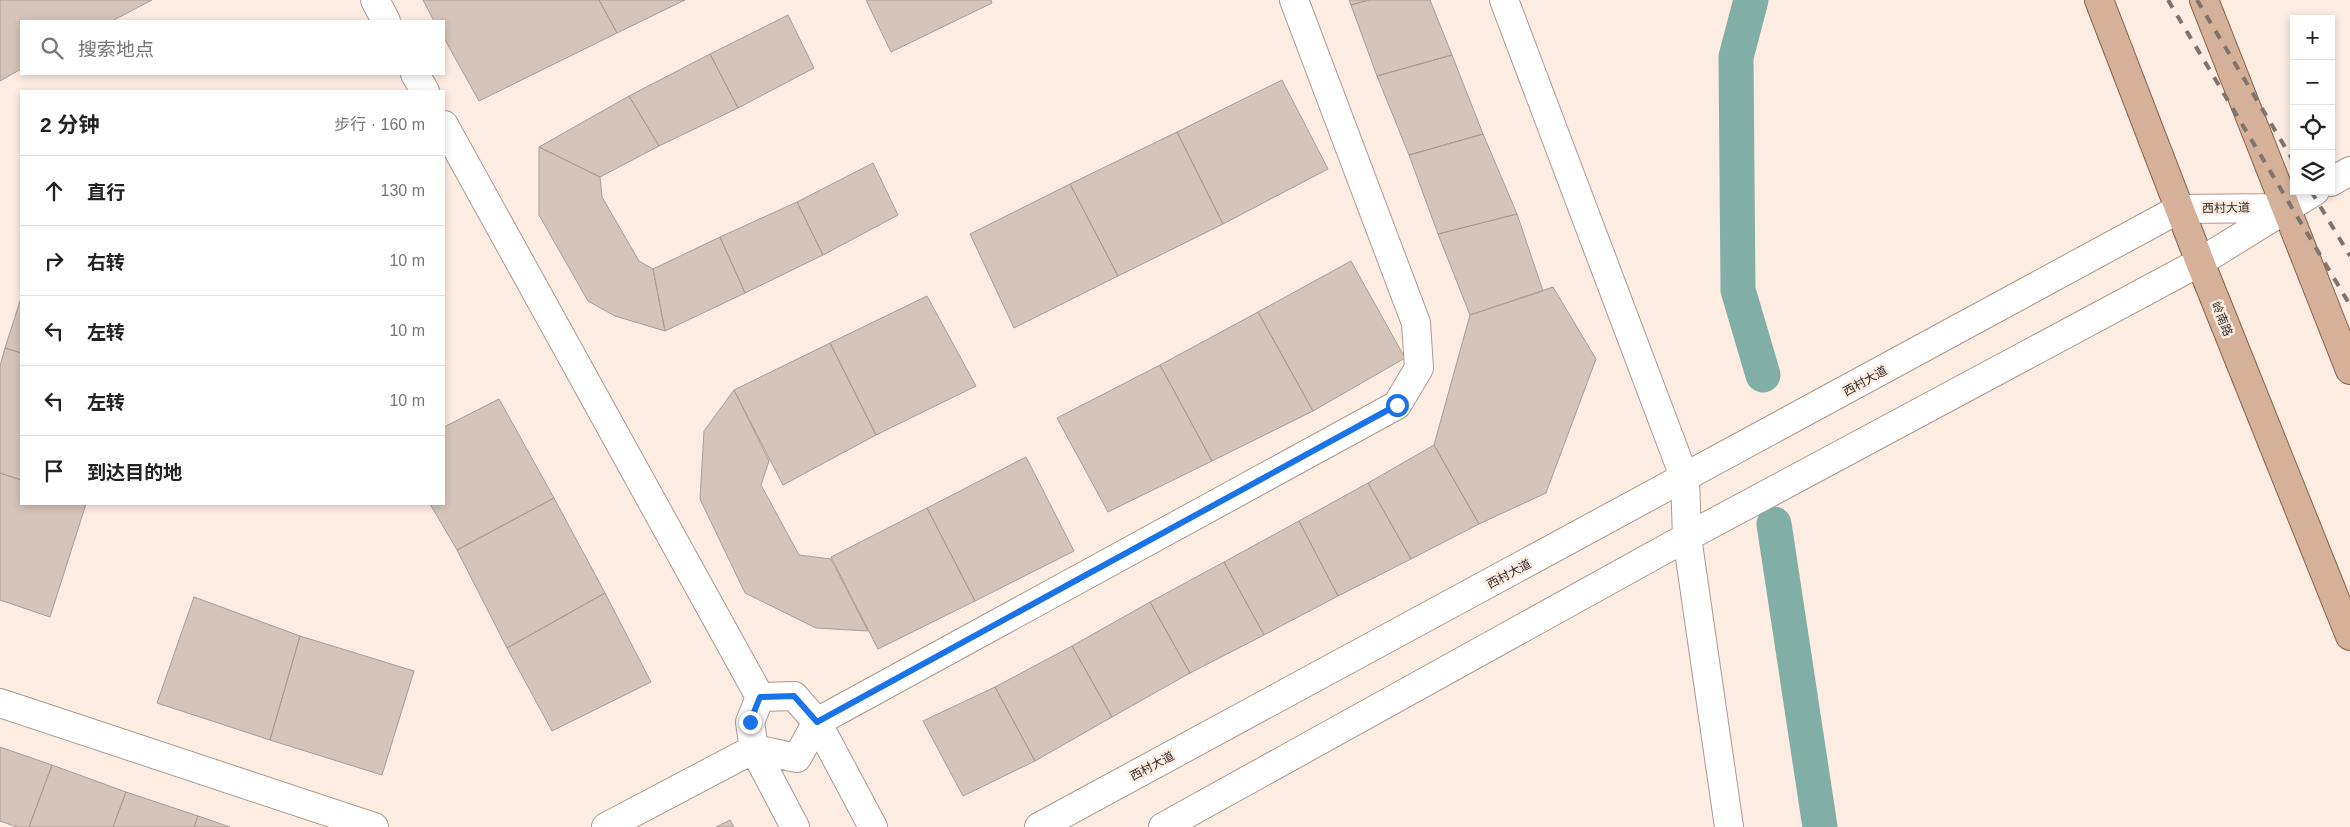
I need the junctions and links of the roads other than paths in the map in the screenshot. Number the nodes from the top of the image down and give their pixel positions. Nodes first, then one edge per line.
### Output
1 (375, 0) edge
2 (1294, 0) edge
3 (1504, 0) edge
4 (2099, 0) edge
5 (2204, 0) edge
6 (385, 20) edge
7 (416, 75) edge
8 (424, 90) edge
9 (445, 127) edge
10 (2350, 171) edge
11 (2335, 180) edge
12 (2307, 195) edge
13 (2286, 208) junction
14 (2179, 209) junction
15 (2200, 262) junction
16 (2350, 370) edge
17 (1685, 479) junction
18 (1688, 537) junction
19 (2350, 636) edge
20 (760, 697) junction
21 (0, 703) edge
22 (817, 722) junction
23 (754, 749) junction
24 (374, 827) edge
25 (606, 827) edge
26 (795, 827) edge
27 (873, 827) edge
28 (1040, 827) edge
29 (1162, 827) edge
30 (1729, 827) edge

1 - 6 street
2 - 22 street
3 - 17 street
4 - 14 main road, 岭南路
5 - 13 main road
7 - 8 street
9 - 20 street
10 - 11 street
12 - 13 street
13 - 14 street, 西村大道
13 - 15 street, 西村大道
13 - 16 main road
14 - 15 main road, 岭南路
14 - 17 street, 西村大道
15 - 18 street, 西村大道
15 - 19 main road, 岭南路
17 - 18 street
17 - 28 street, 西村大道
18 - 29 street, 西村大道
18 - 30 street
20 - 22 street
20 - 23 street
21 - 24 street
22 - 23 street
22 - 27 street
23 - 25 street
23 - 26 street

